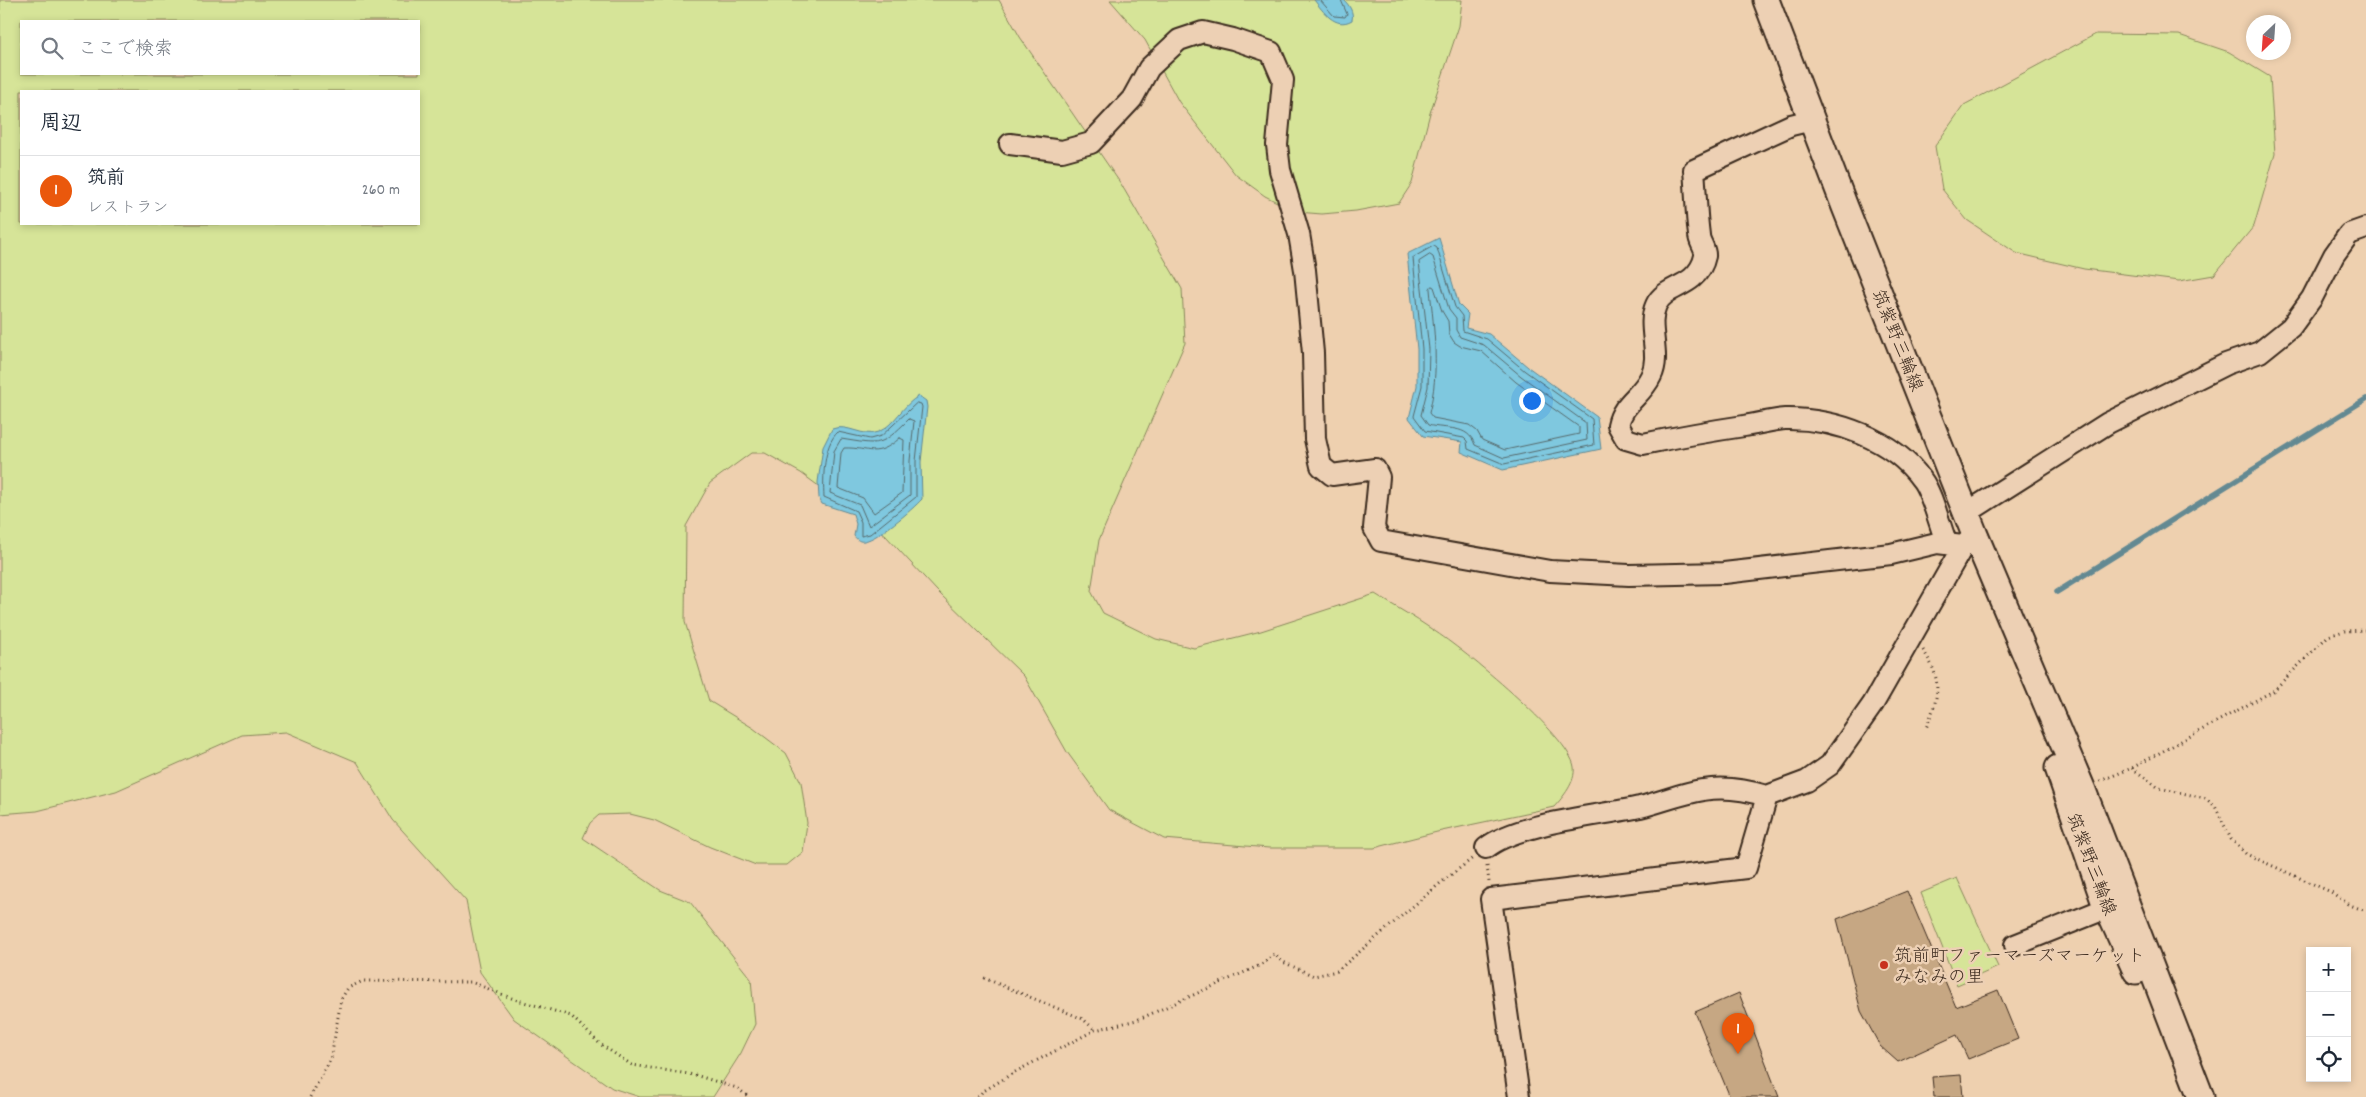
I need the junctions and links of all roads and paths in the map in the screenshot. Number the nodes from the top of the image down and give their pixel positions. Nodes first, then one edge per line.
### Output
1 (1766, 0) edge
2 (1812, 120) junction
3 (1010, 144) dead end
4 (2366, 228) edge
5 (1968, 512) junction
6 (1962, 542) junction
7 (2366, 630) edge
8 (1911, 636) junction
9 (2037, 678) junction
10 (1926, 728) dead end
11 (2132, 768) junction
12 (2082, 788) junction
13 (1767, 796) junction
14 (1486, 848) junction
15 (1491, 899) junction
16 (2113, 903) junction
17 (2366, 910) edge
18 (2013, 940) dead end
19 (984, 978) dead end
20 (1096, 1030) junction
21 (310, 1097) edge
22 (749, 1097) edge
23 (978, 1097) edge
24 (1519, 1097) edge
25 (2201, 1097) edge

1 - 2 main road, 筑紫野三輪線
2 - 5 main road, 筑紫野三輪線
2 - 6 street
3 - 6 street
4 - 5 street
5 - 6 main road, 筑紫野三輪線
6 - 8 street
6 - 9 main road, 筑紫野三輪線
7 - 11 path
8 - 10 path
8 - 13 street
9 - 12 main road, 筑紫野三輪線
9 - 16 main road, 筑紫野三輪線
11 - 12 path
11 - 17 path
12 - 16 main road, 筑紫野三輪線
13 - 14 street
13 - 15 street
14 - 15 path
14 - 20 path
15 - 24 street
16 - 18 street
16 - 25 main road, 筑紫野三輪線
19 - 20 path
20 - 23 path
21 - 22 path

